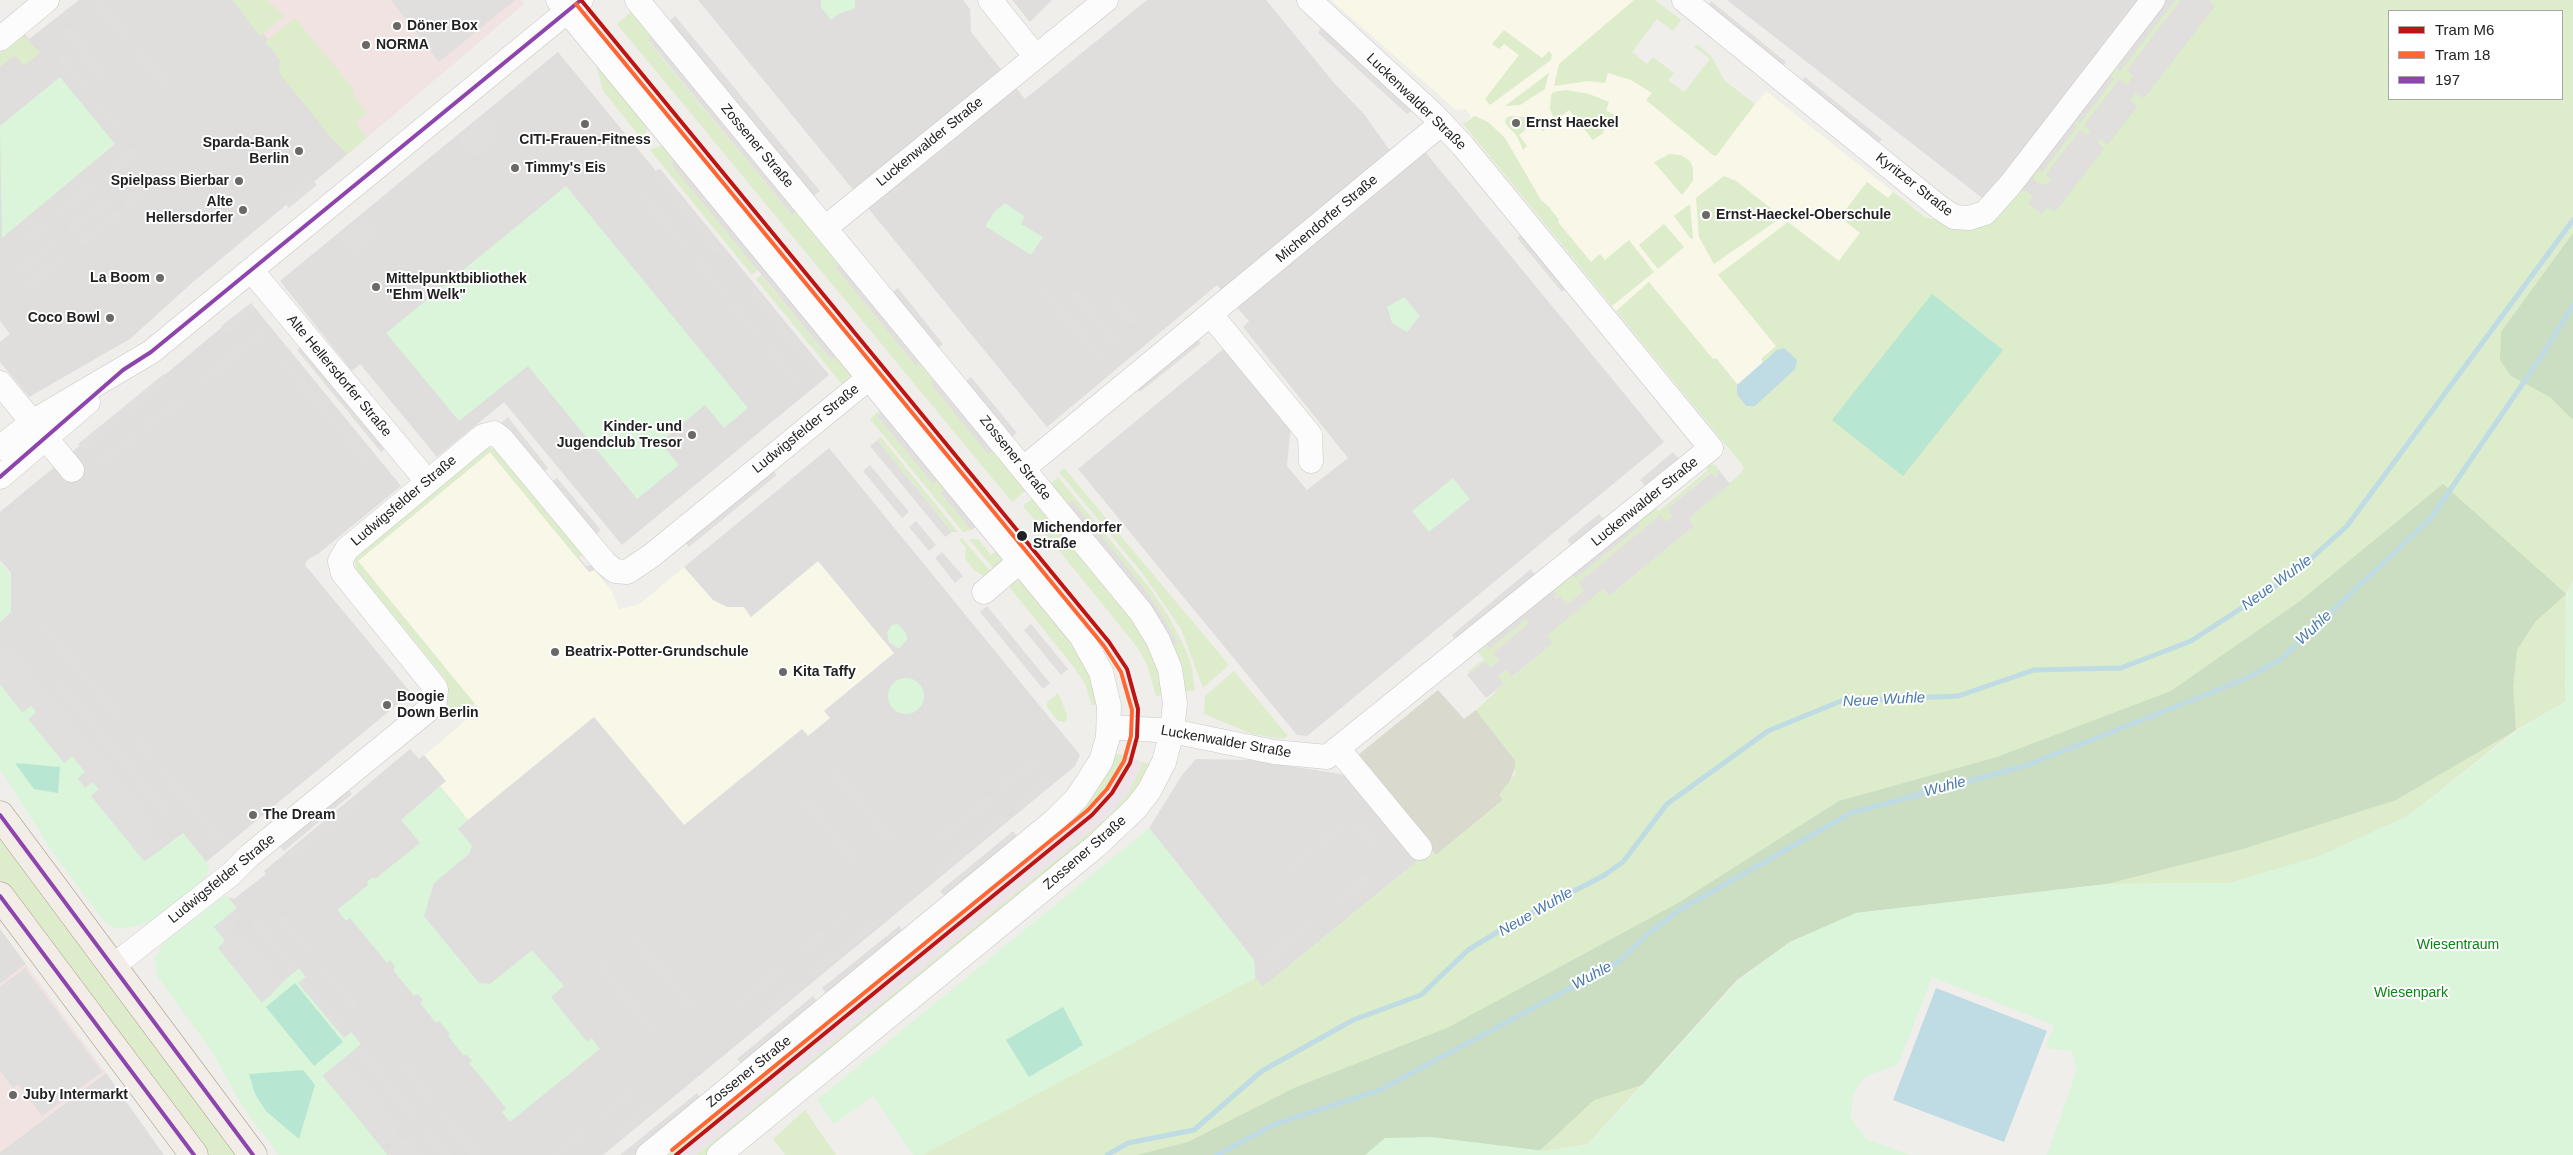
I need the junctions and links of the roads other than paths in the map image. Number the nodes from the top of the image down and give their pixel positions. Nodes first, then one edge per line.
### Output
1 (47, 0) edge
2 (637, 0) edge
3 (990, 0) edge
4 (1106, 0) edge
5 (1309, 0) edge
6 (1684, 0) edge
7 (2153, 0) edge
8 (569, 4) edge
9 (0, 39) edge
10 (1036, 57) junction
11 (1442, 123) junction
12 (825, 228) junction
13 (251, 270) junction
14 (1211, 315) junction
15 (868, 378) junction
16 (0, 383) edge
17 (39, 431) junction
18 (0, 448) edge
19 (1311, 461) dead end
20 (1024, 468) junction
21 (72, 470) dead end
22 (0, 477) edge
23 (427, 481) junction
24 (1019, 562) junction
25 (984, 592) dead end
26 (1109, 727) junction
27 (1172, 732) junction
28 (1339, 750) junction
29 (0, 815) edge
30 (1420, 848) dead end
31 (0, 896) edge
32 (112, 967) junction
33 (194, 1155) edge
34 (254, 1155) edge
35 (648, 1155) edge
36 (719, 1155) edge

1 - 9 street
2 - 12 street, Zossener Straße
3 - 10 street
4 - 10 street, Luckenwalder Straße
5 - 11 street, Luckenwalder Straße
6 - 7 street, Kyritzer Straße
8 - 13 street
8 - 15 street, Zossener Straße
10 - 12 street, Luckenwalder Straße
11 - 14 street, Michendorfer Straße
11 - 28 street, Luckenwalder Straße
12 - 20 street, Zossener Straße
13 - 17 street
13 - 23 street, Alte Hellersdorfer Straße
14 - 19 street
14 - 20 street, Michendorfer Straße
15 - 23 street, Ludwigsfelder Straße
15 - 24 street, Zossener Straße
16 - 17 street
17 - 18 street
17 - 21 street
17 - 22 street
20 - 27 street, Zossener Straße
23 - 32 street, Ludwigsfelder Straße
24 - 25 street
24 - 26 street, Zossener Straße
26 - 27 street, Luckenwalder Straße
26 - 35 street, Zossener Straße
27 - 28 street, Luckenwalder Straße
27 - 36 street, Zossener Straße
28 - 30 street
29 - 32 main road
31 - 33 main road
32 - 34 main road

